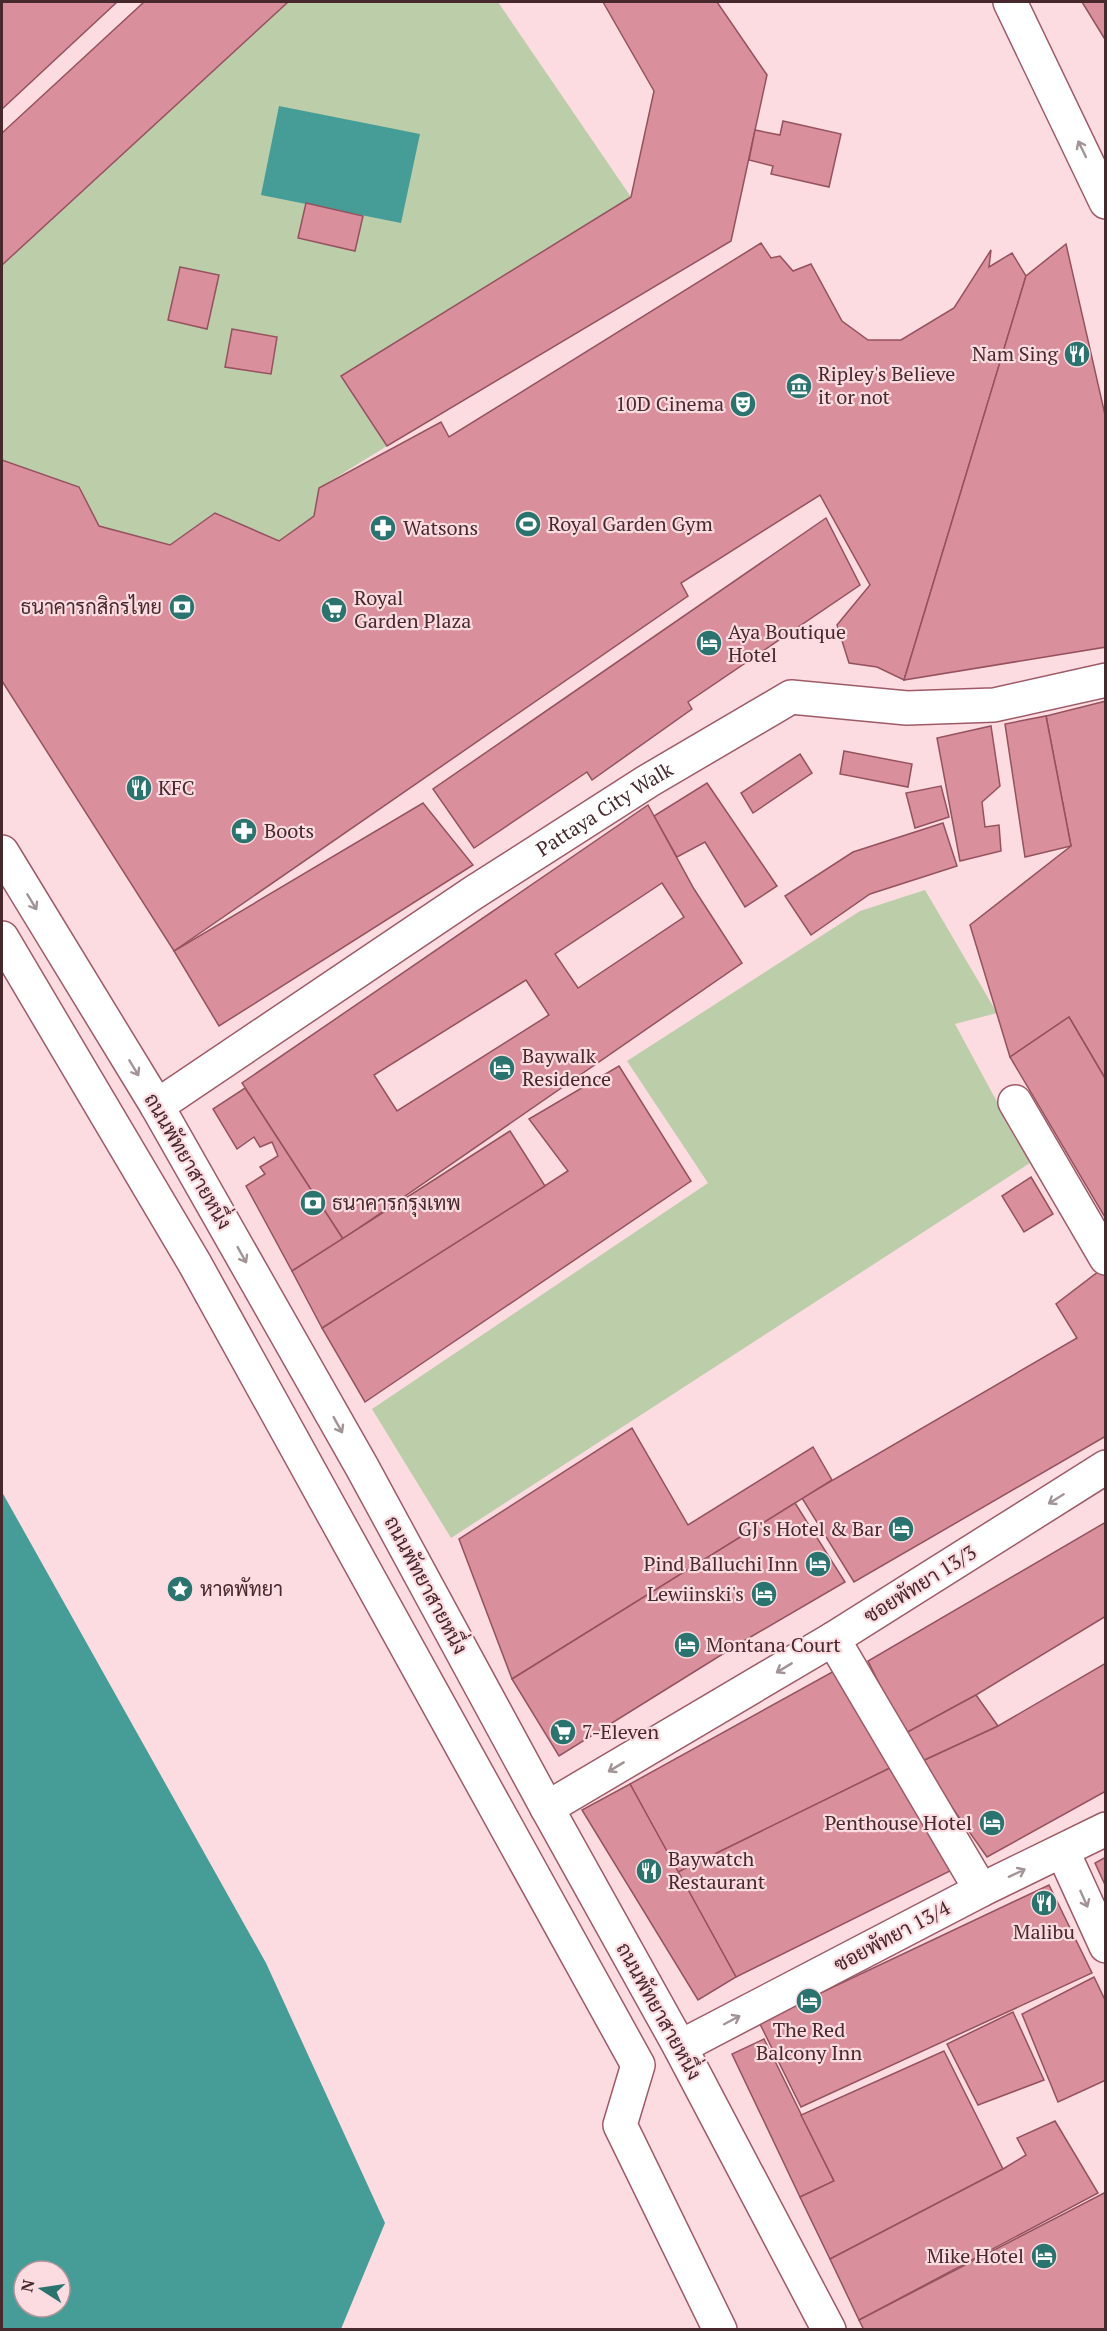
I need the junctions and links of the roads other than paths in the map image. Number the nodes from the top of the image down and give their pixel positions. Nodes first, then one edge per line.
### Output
1 (1010, 2) edge
2 (1106, 202) edge
3 (1106, 680) edge
4 (2, 852) edge
5 (2, 938) edge
6 (1015, 1102) dead end
7 (158, 1106) junction
8 (1106, 1258) edge
9 (1106, 1467) edge
10 (833, 1639) junction
11 (547, 1808) junction
12 (1106, 1829) edge
13 (1063, 1852) junction
14 (981, 1890) junction
15 (1106, 1946) edge
16 (680, 2047) junction
17 (720, 2330) edge
18 (829, 2330) edge

2 -> 1 street
3 - 7 street, Pattaya City Walk
4 -> 7 street, ถนนพัทยาสายหนึ่ง
5 - 17 street
6 - 8 street
7 -> 11 street, ถนนพัทยาสายหนึ่ง
9 -> 10 street, ซอยพัทยา 13/3
10 -> 11 street, ซอยพัทยา 13/3
10 - 14 street
11 - 16 street, ถนนพัทยาสายหนึ่ง
12 - 13 street, ซอยพัทยา 13/4
14 -> 13 street, ซอยพัทยา 13/4
13 -> 15 street
16 -> 14 street, ซอยพัทยา 13/4
16 - 18 street, ถนนพัทยาสายหนึ่ง

